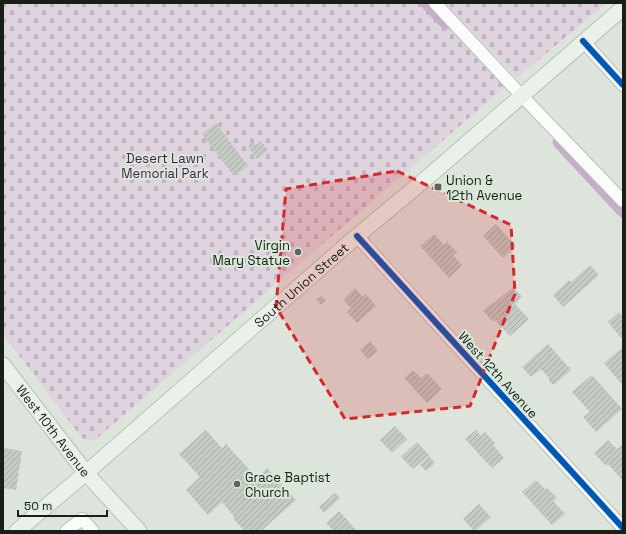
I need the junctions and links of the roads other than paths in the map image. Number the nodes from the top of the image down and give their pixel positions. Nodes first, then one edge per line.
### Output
1 (435, 3) edge
2 (623, 8) edge
3 (584, 41) junction
4 (623, 85) edge
5 (522, 96) junction
6 (623, 201) edge
7 (357, 236) junction
8 (3, 365) edge
9 (86, 473) junction
10 (623, 528) edge
11 (17, 531) edge
12 (66, 531) edge
13 (93, 531) edge
14 (139, 531) edge

1 - 5 street
2 - 3 main road, South Union Street
3 - 4 street
3 - 5 main road, South Union Street
5 - 6 street
5 - 7 main road, South Union Street
7 - 9 main road, South Union Street
7 - 10 street, West 12th Avenue
8 - 9 main road, West 10th Avenue
9 - 11 main road, South Union Street
9 - 14 main road, West 10th Avenue
12 - 13 street

